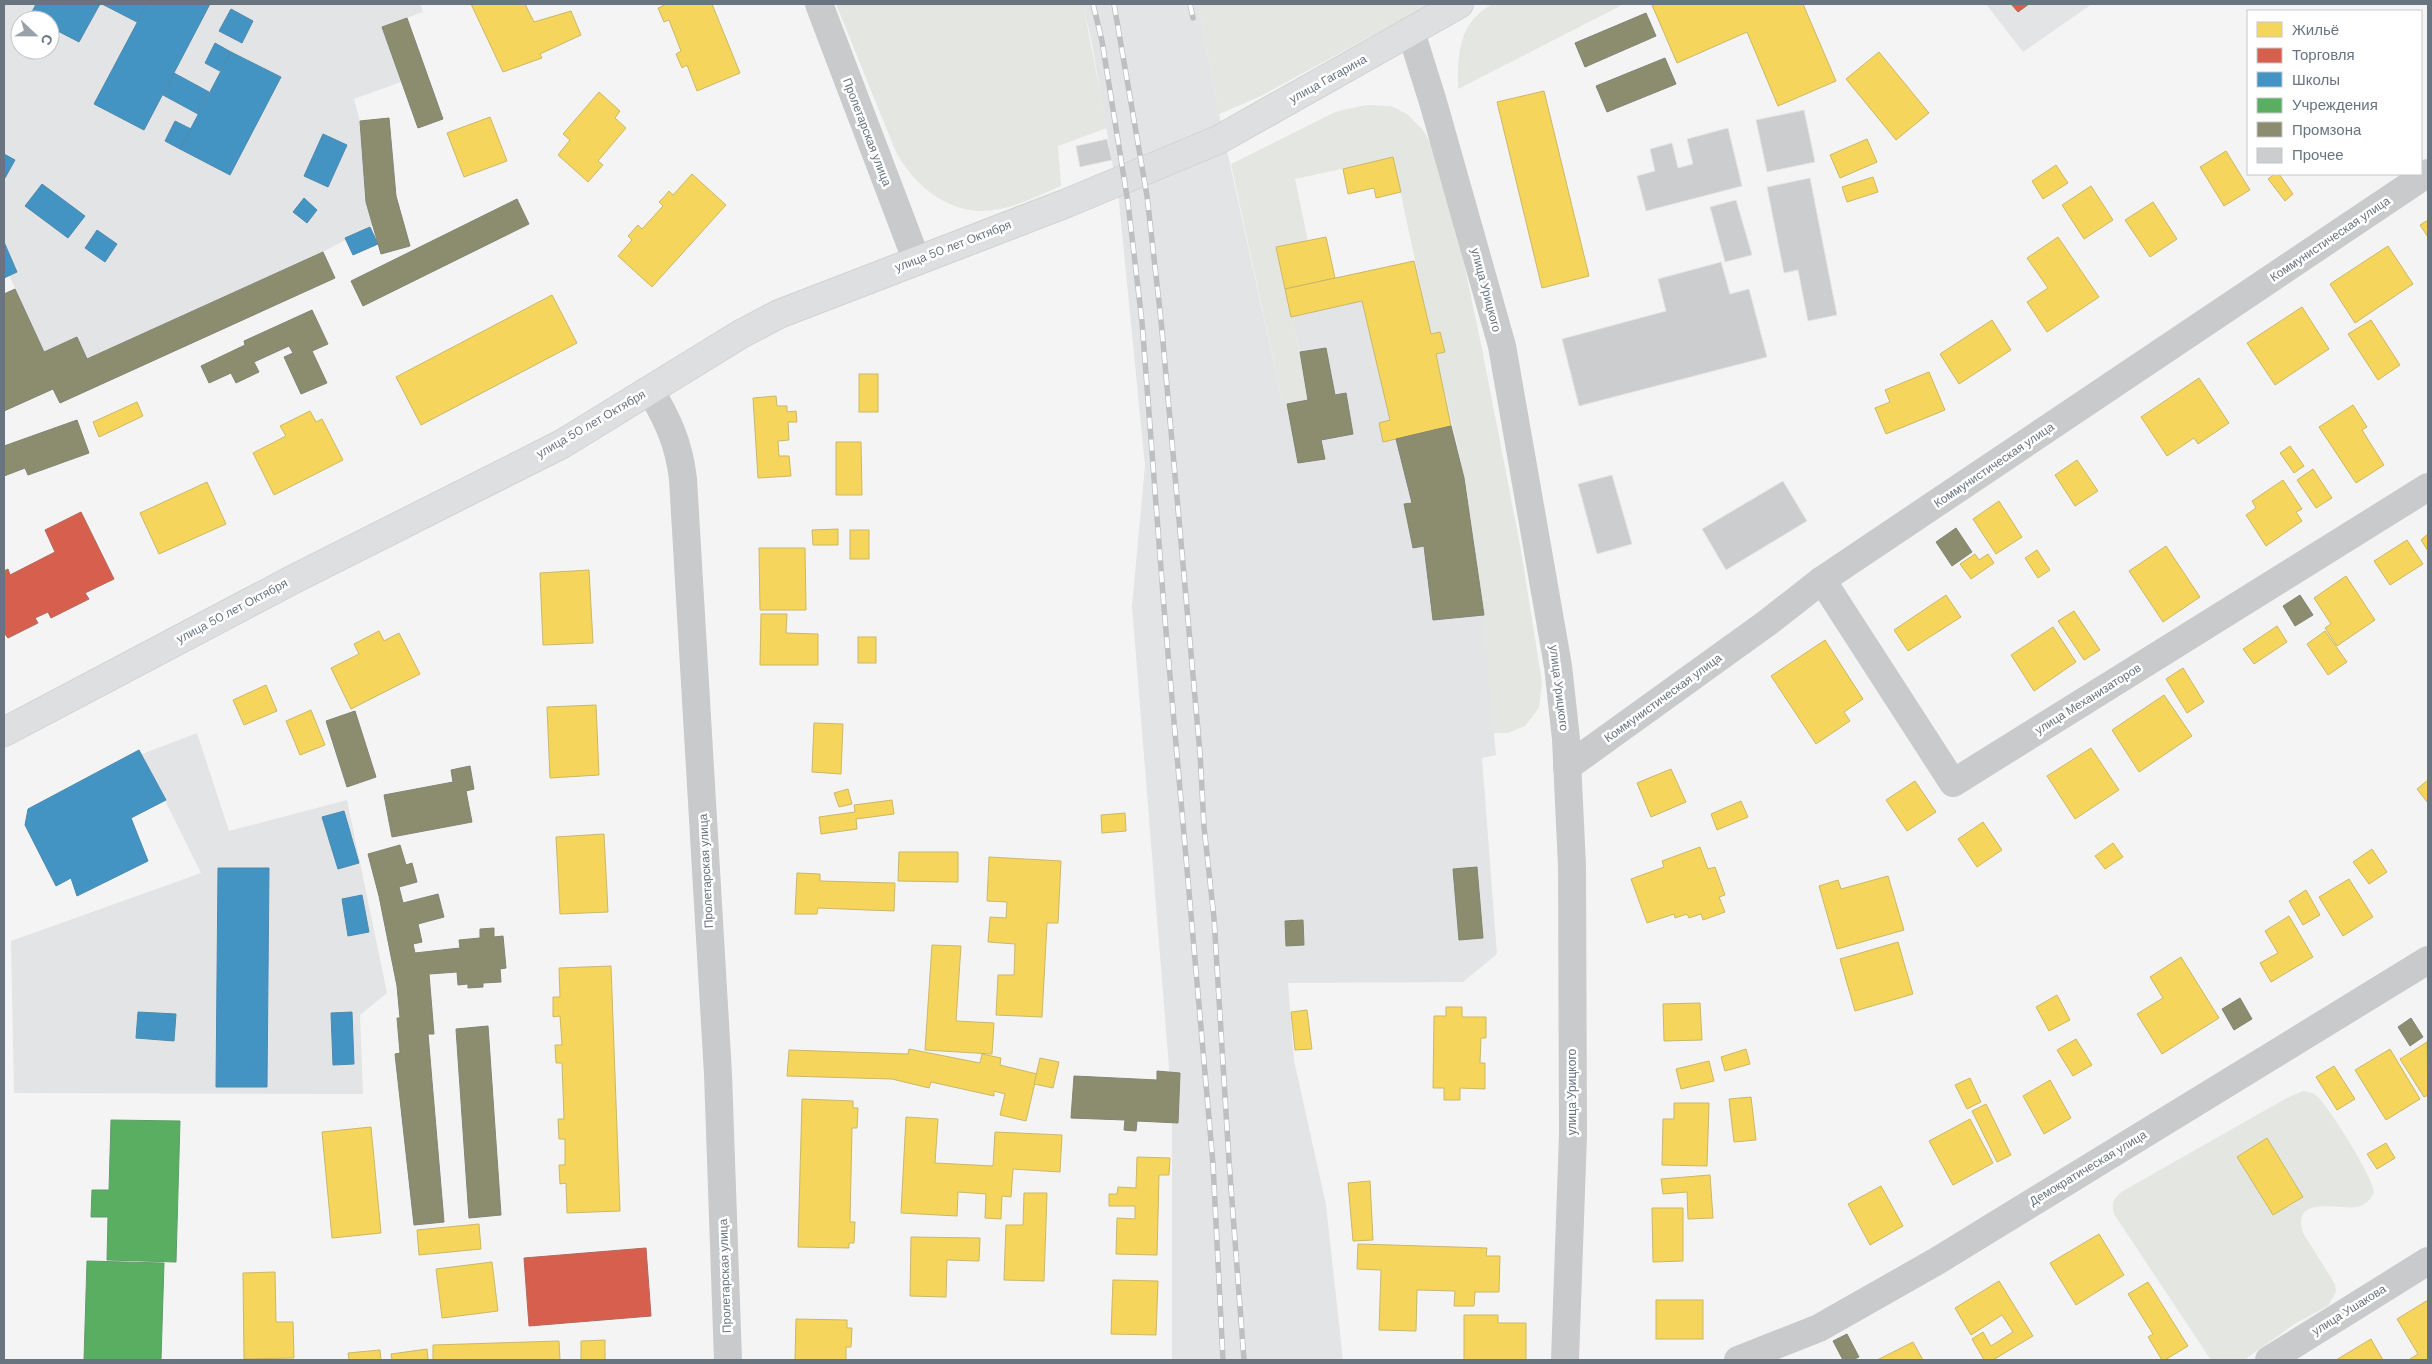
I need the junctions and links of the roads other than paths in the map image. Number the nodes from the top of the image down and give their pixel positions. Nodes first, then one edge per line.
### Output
1 (819, 4) edge
2 (1459, 4) edge
3 (1411, 32) junction
4 (1194, 150) joint
5 (2428, 173) edge
6 (916, 259) junction
7 (650, 390) junction
8 (2428, 487) edge
9 (1822, 580) junction
10 (4, 732) edge
11 (1567, 767) junction
12 (2428, 960) edge
13 (2428, 1261) edge
14 (728, 1360) edge
15 (1565, 1360) edge
16 (1738, 1360) edge
17 (2270, 1360) edge

1 - 6 street, Пролетарская улица
2 - 3 main road, улица Гагарина
3 - 4 main road, улица Гагарина
3 - 11 street, улица Урицкого
4 - 6 main road, улица 50 лет Октября
5 - 9 street, Коммунистическая улица
6 - 7 main road, улица 50 лет Октября
7 - 10 main road, улица 50 лет Октября
7 - 14 street, Пролетарская улица
8 - 9 street, улица Механизаторов
9 - 11 street, Коммунистическая улица
11 - 15 street, улица Урицкого
12 - 16 street, Демократическая улица
13 - 17 street, улица Ушакова

